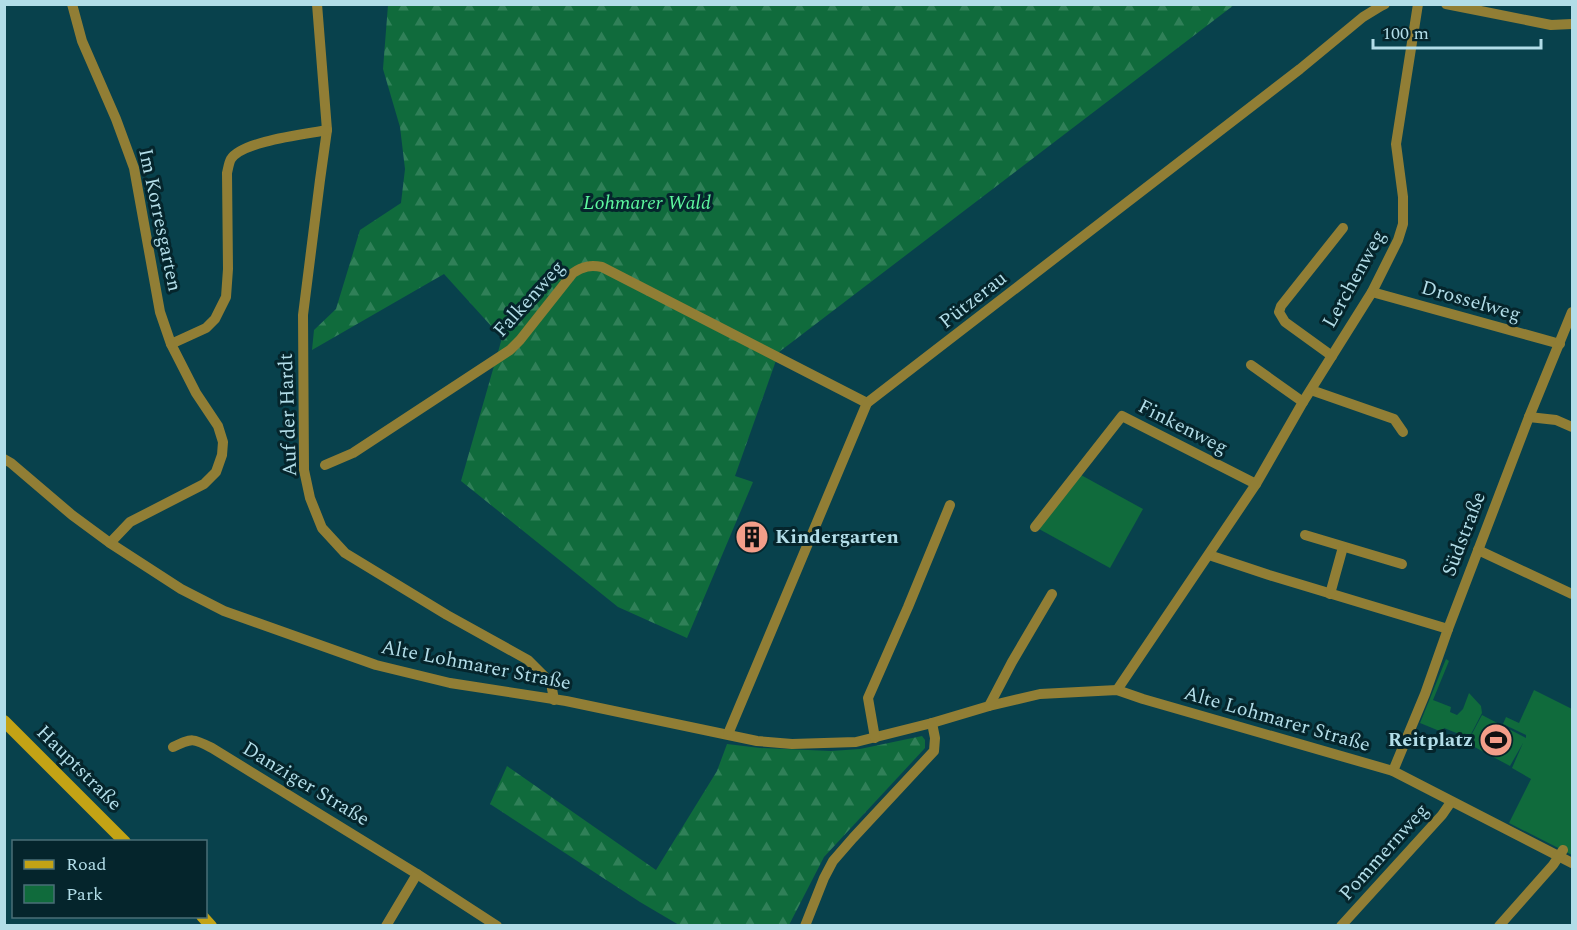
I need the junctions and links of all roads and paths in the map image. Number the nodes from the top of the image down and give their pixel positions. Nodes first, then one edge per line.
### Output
1 (72, 4) edge
2 (316, 4) edge
3 (1385, 4) edge
4 (1418, 4) edge
5 (1446, 4) edge
6 (1572, 24) edge
7 (327, 130) junction
8 (1343, 228) dead end
9 (1372, 292) junction
10 (1572, 312) edge
11 (171, 344) junction
12 (1560, 344) junction
13 (1332, 356) junction
14 (1251, 365) dead end
15 (1311, 390) junction
16 (1303, 402) junction
17 (867, 403) junction
18 (1529, 417) junction
19 (1572, 427) edge
20 (1403, 432) dead end
21 (4, 459) edge
22 (325, 465) dead end
23 (1256, 484) junction
24 (950, 505) dead end
25 (1035, 527) dead end
26 (1305, 535) dead end
27 (110, 543) junction
28 (1343, 547) junction
29 (1478, 550) junction
30 (1209, 555) junction
31 (1401, 564) dead end
32 (1052, 594) dead end
33 (1330, 594) junction
34 (1572, 594) edge
35 (1448, 629) junction
36 (1117, 690) junction
37 (554, 700) junction
38 (989, 706) junction
39 (4, 721) edge
40 (932, 723) junction
41 (728, 735) junction
42 (875, 738) junction
43 (173, 747) dead end
44 (1393, 771) junction
45 (1451, 802) junction
46 (123, 840) edge
47 (1561, 853) junction
48 (1572, 863) edge
49 (417, 874) junction
50 (1502, 925) edge
51 (386, 926) edge
52 (497, 926) edge
53 (805, 926) edge
54 (1341, 926) edge

1 - 11 street, Im Korresgarten
2 - 7 street, Auf der Hardt
3 - 17 street, Pützerau
4 - 9 street, Lerchenweg
5 - 6 street
7 - 11 street
7 - 37 street, Auf der Hardt
8 - 13 street, Lerchenweg
9 - 12 street, Drosselweg
9 - 13 street, Lerchenweg
10 - 12 street, Südstraße
11 - 27 street, Im Korresgarten
12 - 18 street, Südstraße
13 - 15 street, Lerchenweg
14 - 16 street
15 - 16 street, Lerchenweg
15 - 20 street
16 - 23 street, Lerchenweg
17 - 22 street, Falkenweg
17 - 41 street, Pützerau
18 - 19 street
18 - 29 street, Südstraße
21 - 27 street, Alte Lohmarer Straße
23 - 25 street, Finkenweg
23 - 30 street, Lerchenweg
24 - 42 street
26 - 28 street
27 - 37 street, Alte Lohmarer Straße
28 - 31 street
28 - 33 street
29 - 34 street
29 - 35 street, Südstraße
30 - 33 street
30 - 36 street, Lerchenweg
32 - 38 street
33 - 35 street
35 - 44 street, Südstraße
36 - 38 street, Alte Lohmarer Straße
36 - 44 street, Alte Lohmarer Straße
37 - 41 street, Alte Lohmarer Straße
38 - 40 street, Alte Lohmarer Straße
39 - 46 main road, Hauptstraße
40 - 42 street, Alte Lohmarer Straße
40 - 53 street
41 - 42 street, Alte Lohmarer Straße
43 - 49 street, Danziger Straße
44 - 45 street, Alte Lohmarer Straße
45 - 47 street, Alte Lohmarer Straße
45 - 54 street, Pommernweg
47 - 48 street, Alte Lohmarer Straße
47 - 50 street
49 - 51 street
49 - 52 street, Danziger Straße

